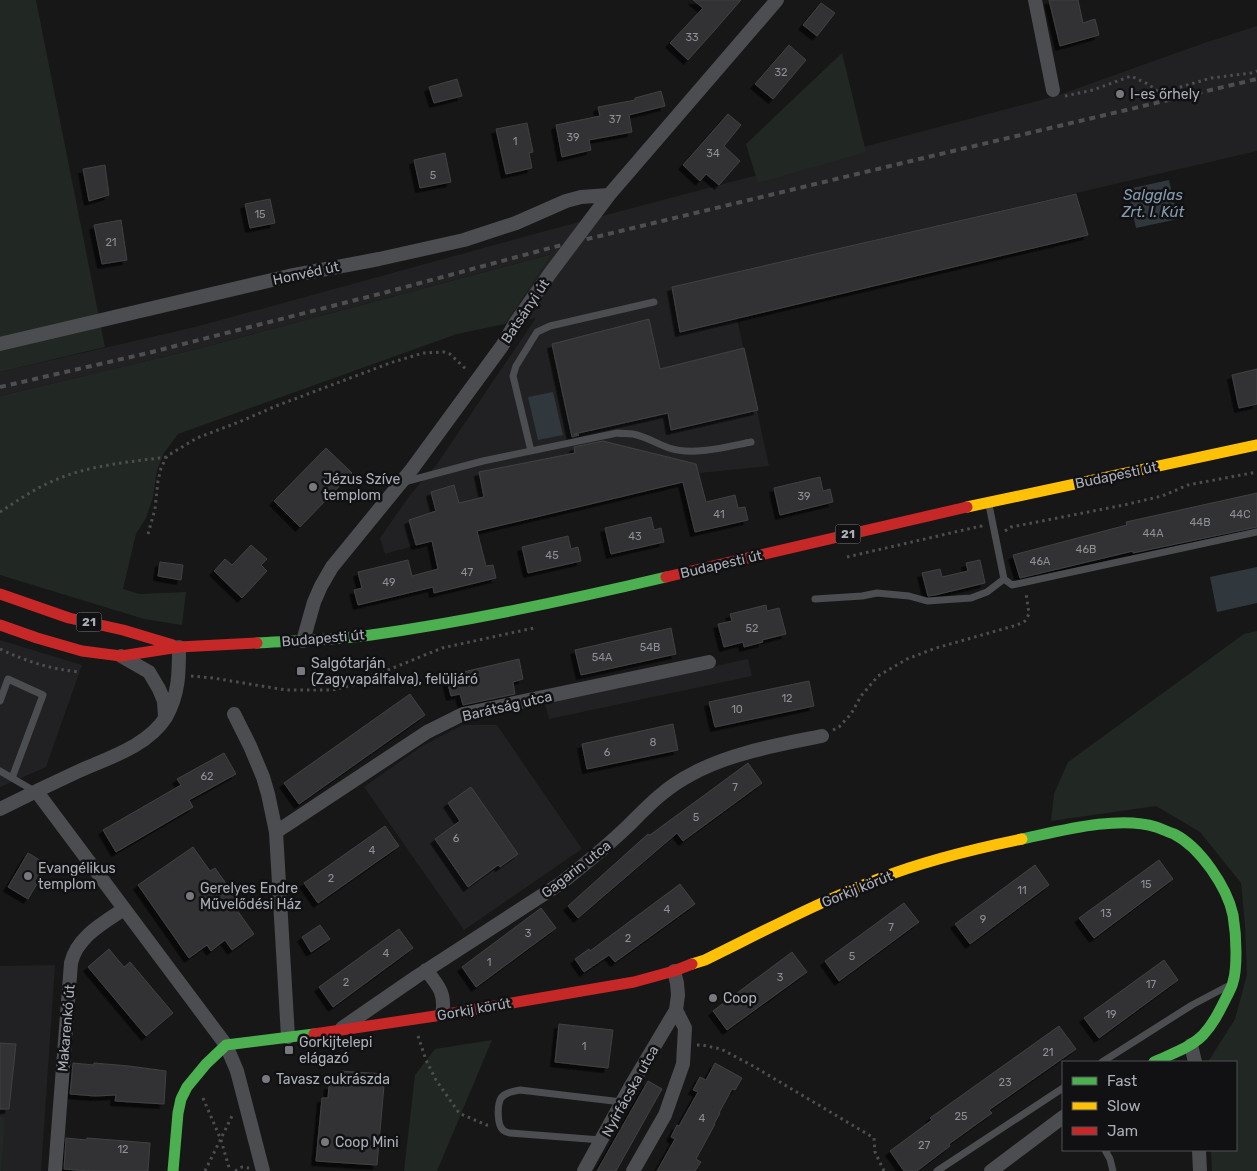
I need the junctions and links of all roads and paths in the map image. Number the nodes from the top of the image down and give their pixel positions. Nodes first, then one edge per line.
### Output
1 (776, 0) edge
2 (1035, 0) edge
3 (1257, 72) edge
4 (1053, 90) joint
5 (609, 195) junction
6 (654, 302) dead end
7 (0, 344) edge
8 (476, 381) junction
9 (751, 442) dead end
10 (1257, 446) edge
11 (531, 451) junction
12 (167, 456) junction
13 (1257, 472) edge
14 (401, 483) junction
15 (989, 502) junction
16 (0, 512) edge
17 (1020, 526) dead end
18 (1257, 532) edge
19 (148, 534) dead end
20 (1004, 579) junction
21 (1024, 582) junction
22 (0, 594) edge
23 (815, 599) dead end
24 (0, 625) edge
25 (303, 641) junction
26 (179, 647) junction
27 (121, 656) junction
28 (709, 662) dead end
29 (0, 701) edge
30 (234, 714) dead end
31 (165, 718) junction
32 (822, 736) joint
33 (0, 771) edge
34 (12, 778) junction
35 (37, 792) junction
36 (0, 809) edge
37 (276, 832) junction
38 (124, 909) junction
39 (426, 970) junction
40 (674, 971) junction
41 (1232, 984) junction
42 (676, 1010) junction
43 (442, 1015) junction
44 (340, 1030) junction
45 (418, 1036) dead end
46 (288, 1037) junction
47 (226, 1045) junction
48 (1191, 1045) junction
49 (684, 1046) junction
50 (1104, 1061) edge
51 (1156, 1061) edge
52 (1195, 1061) edge
53 (1062, 1089) edge
54 (203, 1098) dead end
55 (623, 1102) junction
56 (237, 1107) dead end
57 (1062, 1119) edge
58 (499, 1125) junction
59 (220, 1140) junction
60 (602, 1140) junction
61 (1106, 1151) edge
62 (1199, 1151) edge
63 (257, 1170) edge
64 (55, 1171) edge
65 (173, 1171) edge
66 (205, 1171) edge
67 (230, 1171) edge
68 (235, 1171) edge
69 (584, 1171) edge
70 (633, 1171) edge
71 (884, 1171) edge
72 (937, 1171) edge
73 (991, 1171) edge
74 (1113, 1171) edge
75 (1200, 1171) edge

1 - 5 street, Batsányi út
2 - 4 street
3 - 4 path
5 - 7 street, Honvéd út
5 - 8 street, Batsányi út
6 - 11 lane
8 - 12 path
8 - 14 street, Batsányi út
9 - 11 lane
10 - 15 main road, Budapesti út / 21
11 - 14 lane
12 - 16 path
12 - 19 path
13 - 17 path
14 - 25 street, Batsányi út
15 - 20 lane
15 - 25 main road, Budapesti út / 21
18 - 21 lane
20 - 21 lane
20 - 23 lane
21 - 32 path
22 - 26 main road, 21
24 - 27 main road, Budapesti út / 21
25 - 26 main road, Budapesti út / 21
26 - 27 main road, Budapesti út / 21
26 - 31 street
27 - 31 street, Budapesti út
28 - 37 street, Barátság utca
29 - 34 lane
30 - 37 street
31 - 35 street
32 - 39 street, Gagarin utca
33 - 34 lane
34 - 35 lane
35 - 36 street
35 - 38 street
37 - 46 street
38 - 47 street
38 - 64 street, Makarenkó út
39 - 43 street
39 - 44 street, Gagarin utca
40 - 41 main road, Gorkij körút
40 - 42 street, Nyírfácska utca
40 - 43 main road, Gorkij körút
41 - 48 main road, Gorkij körút
41 - 50 lane
42 - 49 street, Nyírfácska utca
42 - 55 street, Nyírfácska utca
43 - 44 main road, Gorkij körút
44 - 46 main road, Gorkij körút
45 - 58 path
46 - 47 main road, Gorkij körút
47 - 63 street
47 - 65 main road
48 - 51 main road
48 - 52 street
49 - 70 street, Nyírfácska utca
49 - 71 path
53 - 72 lane
54 - 59 path
55 - 58 lane
55 - 60 street, Nyírfácska utca
56 - 59 path
57 - 73 street
58 - 60 lane
59 - 66 path
59 - 67 path
60 - 69 street, Nyírfácska utca
61 - 74 lane
62 - 75 street
63 - 68 path

